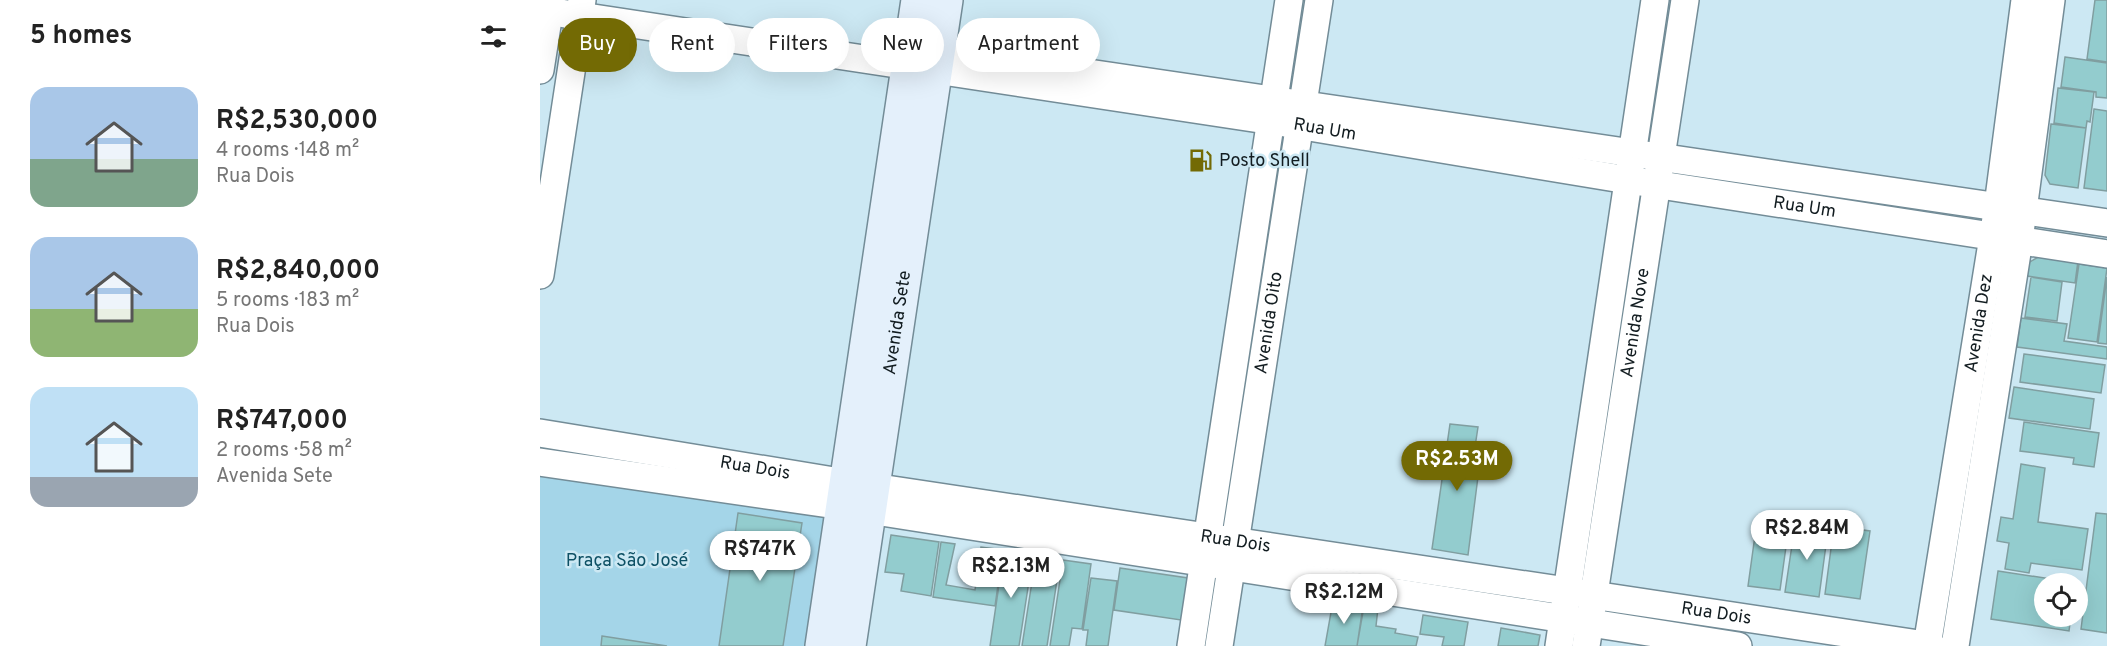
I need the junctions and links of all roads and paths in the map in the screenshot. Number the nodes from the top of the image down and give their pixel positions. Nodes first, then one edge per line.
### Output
1 (918, 0) edge
2 (946, 0) edge
3 (1290, 0) edge
4 (1319, 0) edge
5 (1655, 0) edge
6 (1685, 0) edge
7 (2025, 0) edge
8 (2051, 0) edge
9 (587, 5) edge
10 (547, 7) edge
11 (920, 18) edge
12 (939, 18) edge
13 (861, 48) edge
14 (944, 61) edge
15 (540, 70) edge
16 (921, 72) edge
17 (1274, 110) junction
18 (1303, 115) junction
19 (1632, 151) junction
20 (1661, 156) junction
21 (1628, 180) junction
22 (1657, 184) junction
23 (2010, 208) junction
24 (2107, 223) edge
25 (1992, 236) junction
26 (2019, 240) junction
27 (2107, 254) edge
28 (540, 275) edge
29 (540, 433) edge
30 (540, 462) edge
31 (858, 496) junction
32 (1206, 536) junction
33 (1235, 541) junction
34 (1203, 564) junction
35 (1230, 568) junction
36 (1568, 591) junction
37 (1594, 595) junction
38 (1563, 619) junction
39 (1588, 635) edge
40 (822, 646) edge
41 (849, 646) edge
42 (1191, 646) edge
43 (1219, 646) edge
44 (1559, 646) edge
45 (1737, 646) edge
46 (1929, 646) edge
47 (1955, 646) edge

1 - 11 street, Avenida Sete
2 - 12 street, Avenida Sete
3 - 17 street, Avenida Oito
4 - 18 street, Avenida Oito
5 - 19 street, Avenida Nove
6 - 20 street, Avenida Nove
7 - 23 street, Avenida Dez
8 - 23 street, Avenida Dez
9 - 10 street, Rua Um
9 - 13 street, Rua Um
9 - 28 street
10 - 15 street
14 - 17 street, Rua Um
16 - 31 street, Avenida Sete
17 - 18 street, Rua Um
17 - 32 street, Avenida Oito
18 - 19 street, Rua Um
18 - 21 street, Rua Um
18 - 33 street, Avenida Oito
19 - 20 street, Rua Um
19 - 21 street, Avenida Nove
20 - 22 street, Avenida Nove
20 - 23 street, Rua Um
21 - 22 street, Rua Um
21 - 36 street, Avenida Nove
22 - 25 street, Rua Um
22 - 37 street, Avenida Nove
23 - 24 street, Rua Um
23 - 25 street, Avenida Dez
23 - 26 street, Avenida Dez
25 - 26 street, Rua Um
25 - 46 street, Avenida Dez
26 - 27 street, Rua Um
26 - 47 street, Avenida Dez
29 - 31 street, Rua Dois
30 - 31 street, Rua Dois
31 - 32 street, Rua Dois
31 - 34 street, Rua Dois
31 - 40 street, Avenida Sete
31 - 41 street, Avenida Sete
32 - 33 street, Rua Dois
32 - 34 street, Avenida Oito
33 - 35 street, Avenida Oito
33 - 36 street, Rua Dois
34 - 35 street, Rua Dois
34 - 42 street, Avenida Oito
35 - 38 street, Rua Dois
35 - 43 street, Avenida Oito
36 - 37 street, Rua Dois
36 - 38 street, Avenida Nove
37 - 39 street, Avenida Nove
37 - 46 street, Rua Dois
38 - 39 street, Rua Dois
38 - 44 street, Avenida Nove
39 - 45 street, Rua Dois

